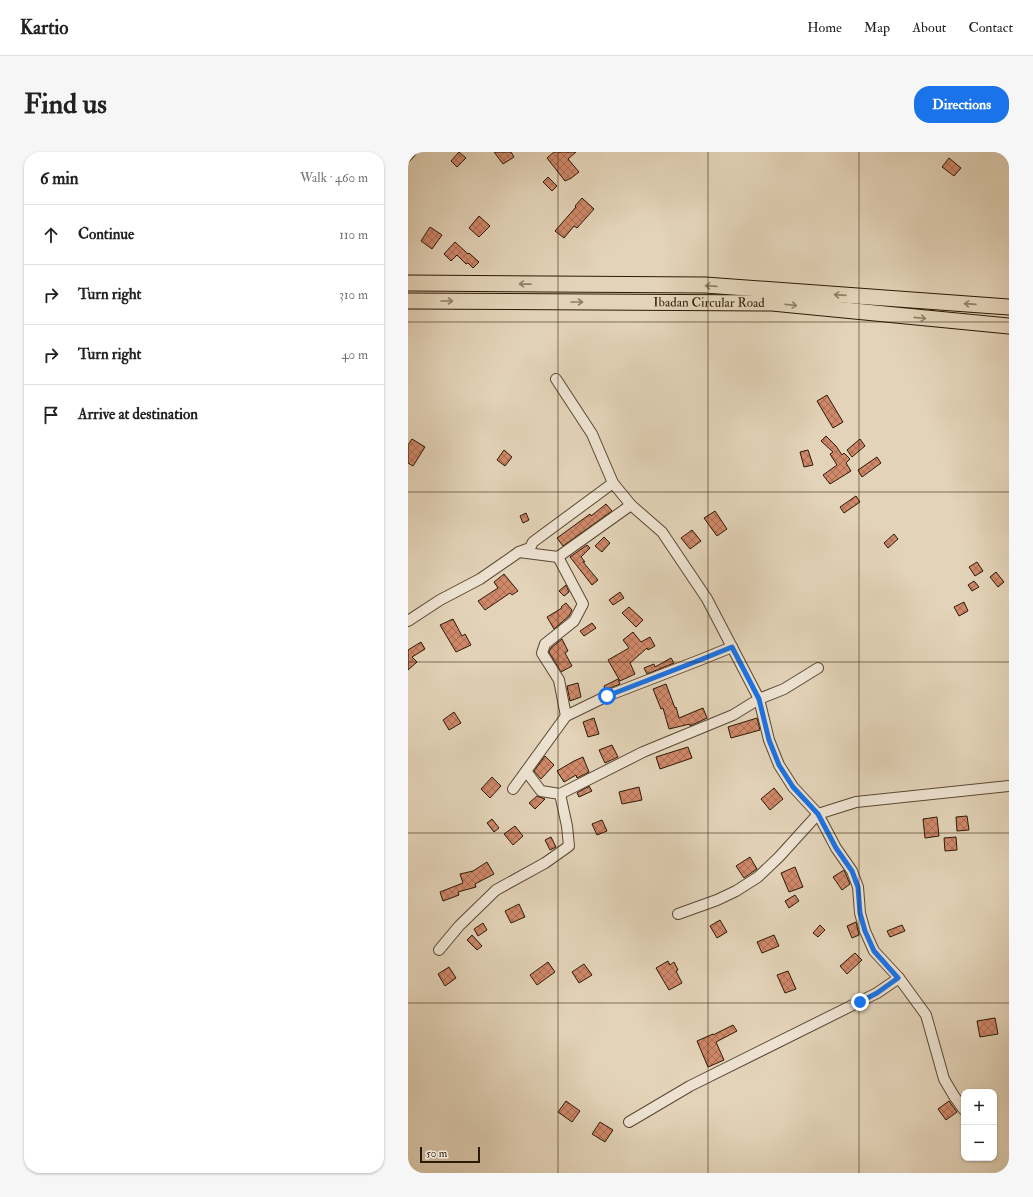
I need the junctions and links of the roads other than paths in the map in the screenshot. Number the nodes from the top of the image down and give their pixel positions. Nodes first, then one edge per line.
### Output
1 (408, 283) edge
2 (408, 300) edge
3 (1009, 307) edge
4 (1009, 326) edge
5 (556, 379) dead end
6 (613, 483) junction
7 (631, 505) junction
8 (519, 552) junction
9 (558, 557) junction
10 (408, 621) edge
11 (732, 647) junction
12 (818, 668) dead end
13 (759, 699) junction
14 (566, 716) junction
15 (526, 771) junction
16 (1009, 786) edge
17 (514, 789) dead end
18 (560, 794) junction
19 (818, 814) junction
20 (678, 914) dead end
21 (439, 950) dead end
22 (898, 978) junction
23 (961, 1106) edge
24 (629, 1122) dead end

3 -> 1 highway, Ibadan Circular Road
2 -> 4 highway, Ibadan Circular Road
5 - 6 street
6 - 7 street
6 - 8 street
7 - 9 street
7 - 11 street
8 - 9 street
8 - 10 street
9 - 14 street
11 - 13 street
11 - 14 street
12 - 13 street
13 - 18 street
13 - 19 street
14 - 15 street
15 - 17 street
15 - 18 street
16 - 19 street
18 - 21 street
19 - 20 street
19 - 22 street
22 - 23 street
22 - 24 street

